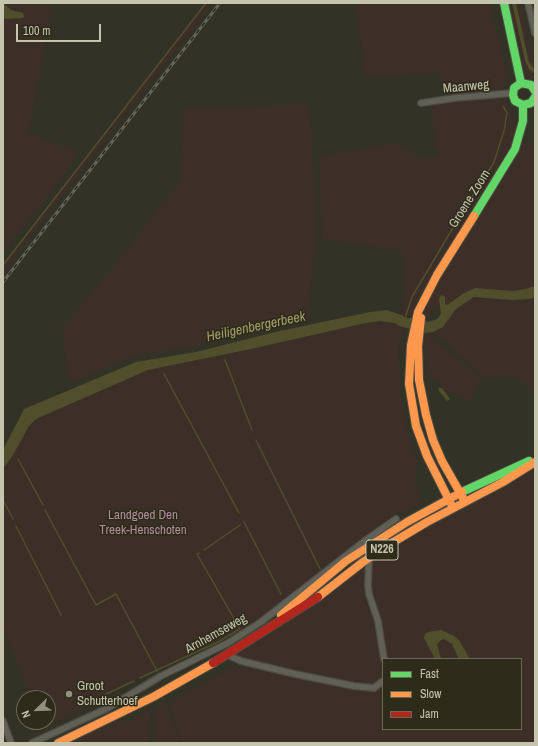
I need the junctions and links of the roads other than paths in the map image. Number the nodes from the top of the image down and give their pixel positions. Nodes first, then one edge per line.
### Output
1 (504, 3) edge
2 (528, 3) edge
3 (535, 33) edge
4 (522, 83) junction
5 (535, 91) edge
6 (513, 93) junction
7 (535, 97) edge
8 (421, 103) dead end
9 (523, 105) junction
10 (415, 345) junction
11 (535, 459) edge
12 (535, 462) edge
13 (460, 493) junction
14 (448, 499) junction
15 (465, 502) junction
16 (454, 508) junction
17 (396, 519) dead end
18 (369, 558) junction
19 (248, 642) junction
20 (228, 655) junction
21 (384, 658) edge
22 (382, 682) edge
23 (3, 721) edge
24 (11, 743) edge
25 (32, 743) edge
26 (58, 743) edge

1 - 4 main road
2 - 3 street
4 - 5 main road
4 - 6 main road
6 - 8 street, Maanweg
6 - 9 main road
7 - 9 main road
9 - 10 main road, Groene Zoom
10 - 13 main road, Groene Zoom
10 - 14 main road, Groene Zoom
11 - 13 main road, Arnhemseweg / N226
12 - 15 main road, Arnhemseweg / N226
13 - 14 main road, Arnhemseweg / N226
13 - 15 main road, Groene Zoom
14 - 16 main road, Groene Zoom
14 - 19 main road, Arnhemseweg / N226
15 - 16 main road, Arnhemseweg / N226
16 - 18 main road, Arnhemseweg / N226
17 - 25 street, Arnhemseweg
18 - 19 main road, Arnhemseweg / N226
18 - 21 street
19 - 20 main road, Arnhemseweg / N226
20 - 22 street, Arnhemseweg
20 - 26 main road, Arnhemseweg / N226
23 - 24 street

